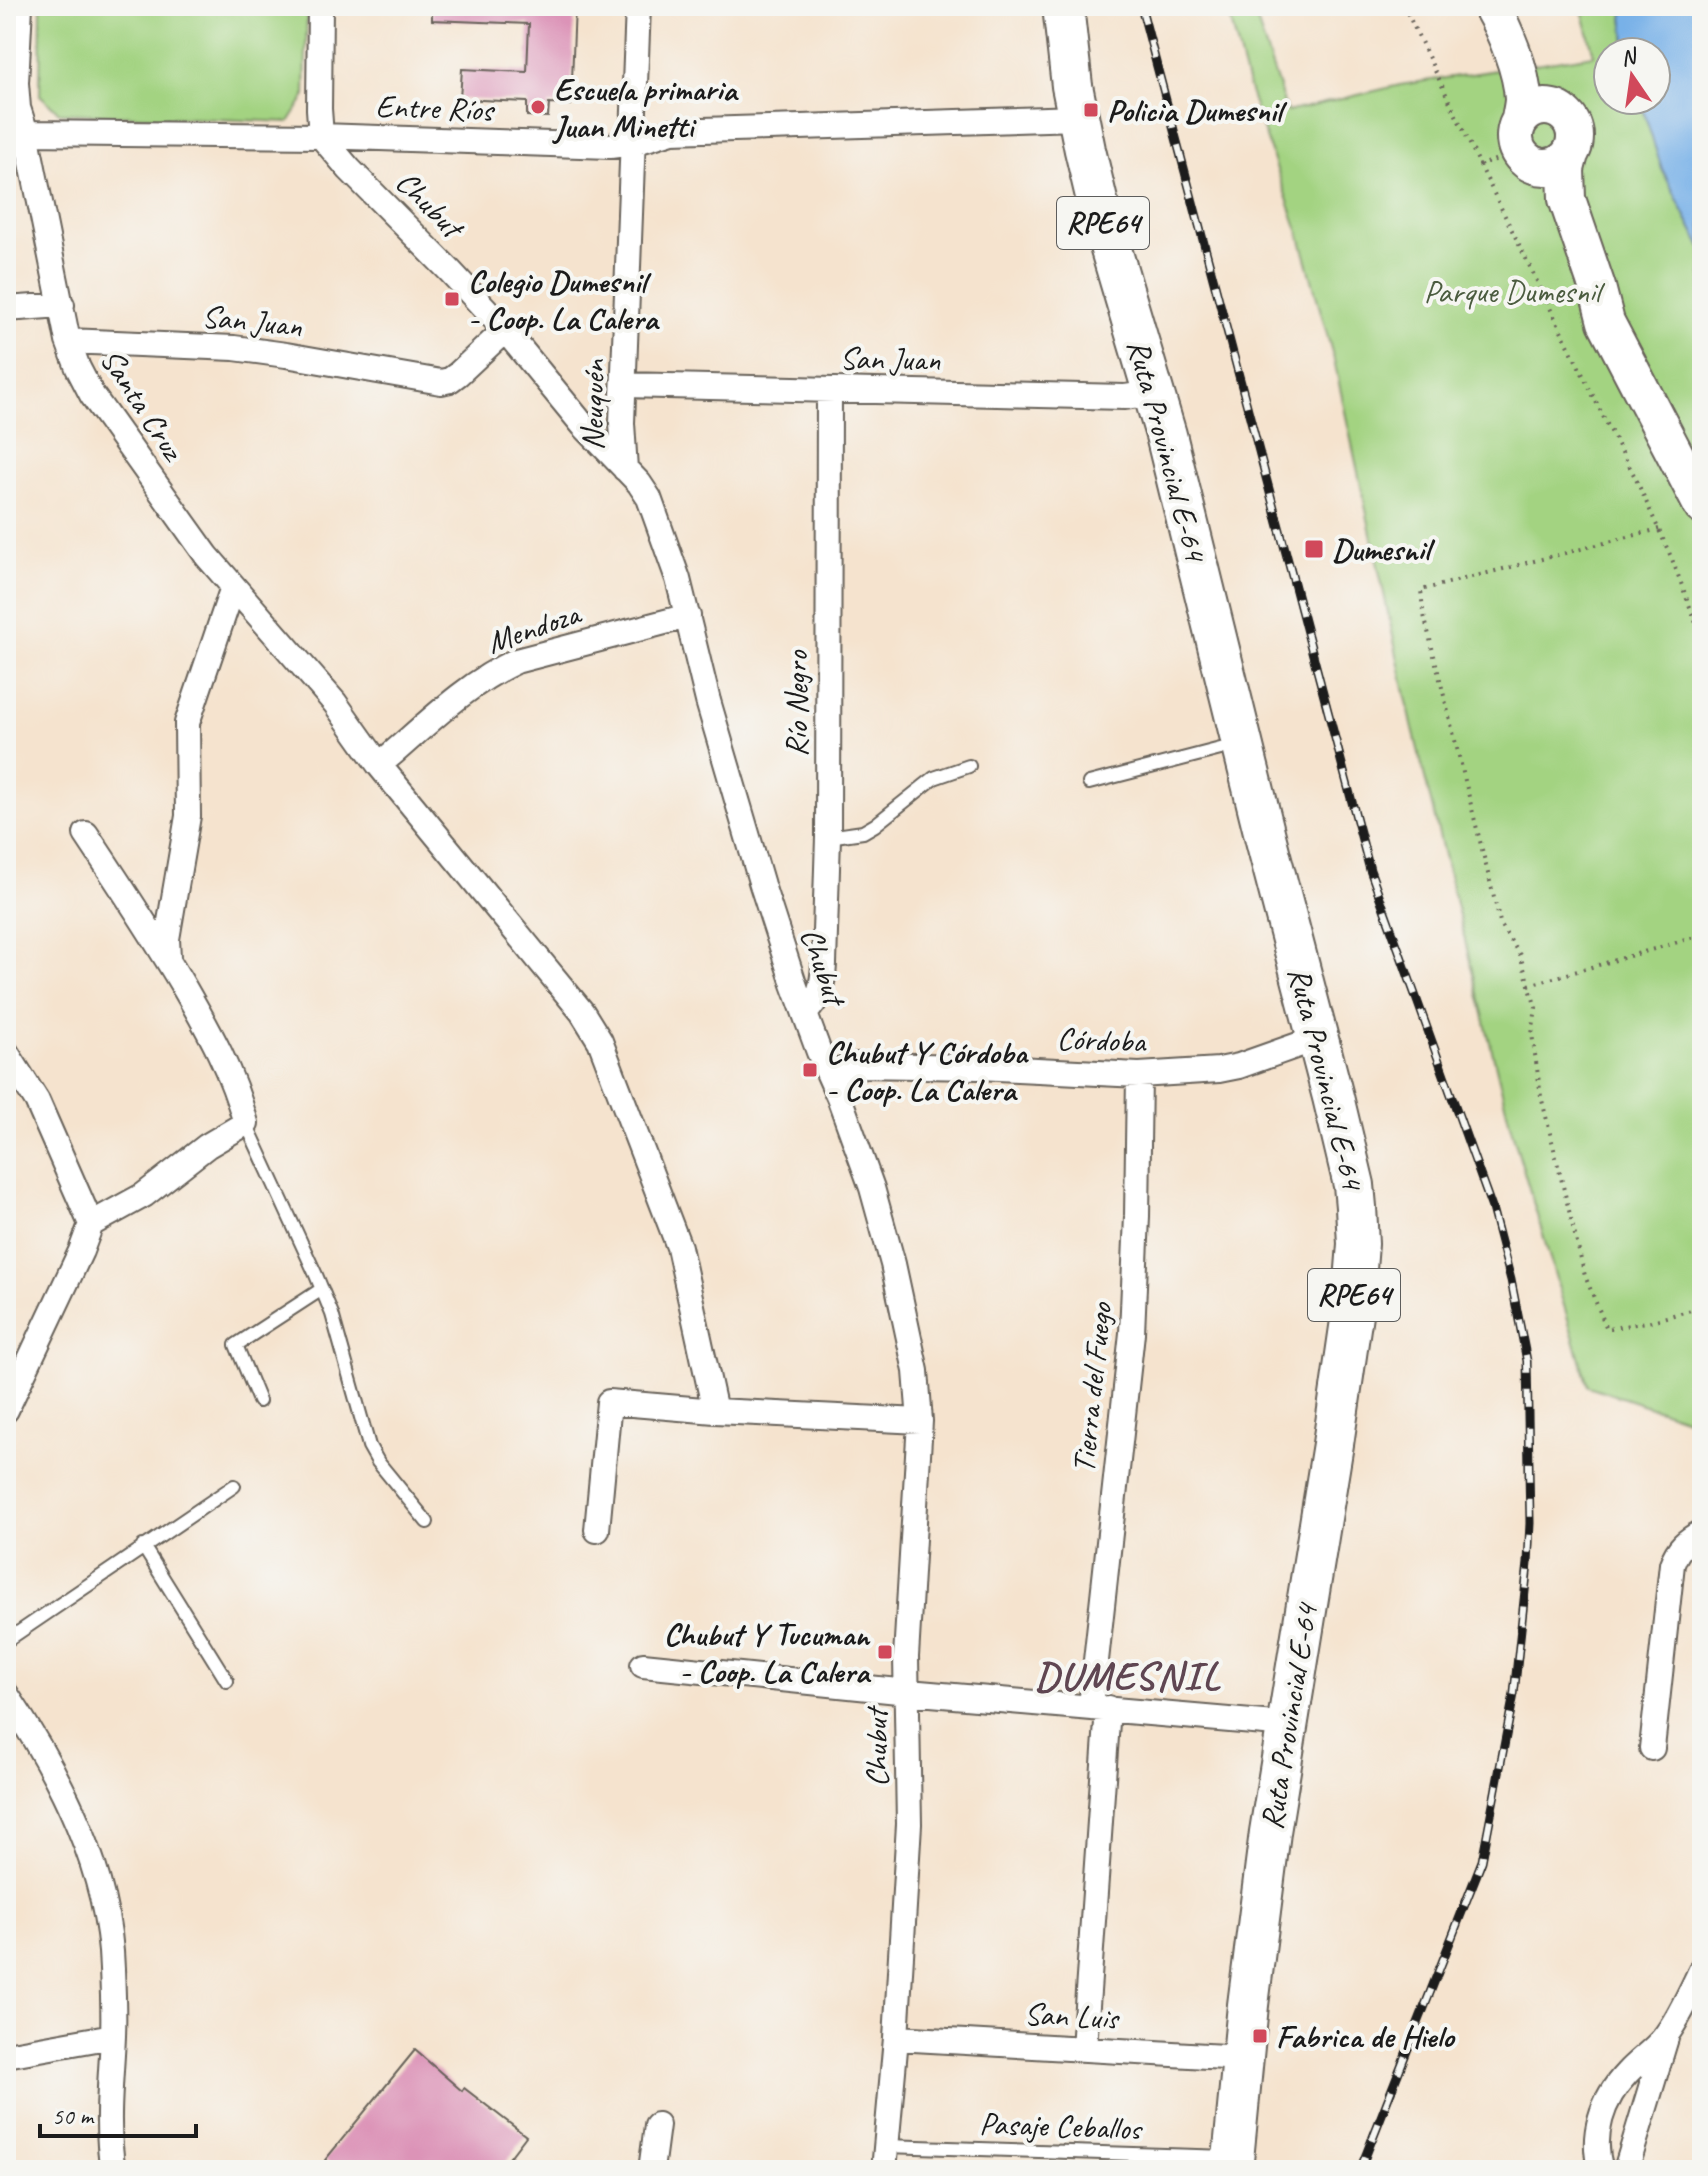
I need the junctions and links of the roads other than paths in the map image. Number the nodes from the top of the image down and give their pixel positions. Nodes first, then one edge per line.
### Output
1 (20, 6) edge
2 (320, 6) edge
3 (638, 6) edge
4 (1063, 6) edge
5 (1491, 6) edge
6 (1078, 118) junction
7 (26, 133) junction
8 (321, 136) junction
9 (633, 143) junction
10 (62, 305) junction
11 (6, 309) edge
12 (505, 330) junction
13 (68, 341) junction
14 (625, 385) junction
15 (829, 390) junction
16 (1154, 393) junction
17 (625, 469) junction
18 (1702, 506) edge
19 (233, 587) junction
20 (688, 616) junction
21 (1243, 743) junction
22 (379, 765) junction
23 (969, 766) dead end
24 (1089, 783) dead end
25 (86, 834) dead end
26 (828, 837) junction
27 (168, 958) junction
28 (805, 1013) junction
29 (1318, 1038) junction
30 (6, 1052) edge
31 (829, 1073) junction
32 (1139, 1075) junction
33 (246, 1123) junction
34 (91, 1224) junction
35 (322, 1289) junction
36 (8, 1400) edge
37 (259, 1401) dead end
38 (715, 1411) junction
39 (920, 1421) junction
40 (234, 1486) dead end
41 (427, 1522) dead end
42 (597, 1530) dead end
43 (1702, 1532) edge
44 (143, 1546) junction
45 (6, 1641) edge
46 (643, 1665) dead end
47 (227, 1681) dead end
48 (908, 1692) junction
49 (1099, 1707) junction
50 (10, 1708) edge
51 (1286, 1725) junction
52 (1652, 1748) dead end
53 (1702, 1968) edge
54 (1668, 2032) junction
55 (113, 2036) junction
56 (896, 2038) junction
57 (1084, 2048) junction
58 (6, 2055) edge
59 (1242, 2058) junction
60 (657, 2125) dead end
61 (885, 2158) edge
62 (1232, 2164) edge
63 (113, 2170) edge
64 (651, 2170) edge
65 (1601, 2170) edge
66 (1626, 2170) edge

1 - 7 street, Santa Cruz
2 - 8 street
3 - 9 street, Neuquén
4 - 6 main road, Ruta Provincial E-64 / RPE64
5 - 18 street
6 - 9 street, Entre Ríos
6 - 16 main road, Ruta Provincial E-64 / RPE64
7 - 8 street, Entre Ríos
7 - 10 street, Santa Cruz
8 - 9 street, Entre Ríos
8 - 12 street, Chubut
9 - 14 street, Neuquén
10 - 11 street
10 - 13 street, Santa Cruz
12 - 13 street, San Juan
12 - 17 street, Chubut
13 - 19 street, Santa Cruz
14 - 15 street, San Juan
14 - 17 street, Neuquén
15 - 16 street, San Juan
15 - 26 street, Río Negro
16 - 21 main road, Ruta Provincial E-64 / RPE64
17 - 20 street, Chubut
19 - 22 street, Santa Cruz
19 - 27 street
20 - 22 street, Mendoza
20 - 28 street, Chubut
21 - 24 lane
21 - 29 main road, Ruta Provincial E-64 / RPE64
22 - 38 street, Santa Cruz
23 - 26 lane
25 - 27 street
26 - 28 street, Río Negro
27 - 33 street
28 - 31 street, Chubut
29 - 32 street, Córdoba
29 - 51 main road, Ruta Provincial E-64 / RPE64
30 - 34 street
31 - 32 street, Córdoba
31 - 39 street, Chubut
32 - 49 street, Tierra del Fuego
33 - 34 street
33 - 35 lane
34 - 36 street
35 - 37 lane
35 - 41 lane
38 - 39 street
38 - 42 street
39 - 48 street, Chubut
40 - 44 lane
43 - 52 street
44 - 45 lane
44 - 47 lane
46 - 48 street
48 - 49 street
48 - 56 street, Chubut
49 - 51 street
49 - 57 street, Tierra del Fuego
50 - 55 street
51 - 59 main road, Ruta Provincial E-64 / RPE64
53 - 54 street
54 - 65 street
54 - 66 street
55 - 58 street
55 - 63 street
56 - 57 street, San Luis
56 - 61 street, Chubut
57 - 59 street, San Luis
59 - 62 main road, Ruta Provincial E-64 / RPE64
60 - 64 street
61 - 62 lane, Pasaje Ceballos

